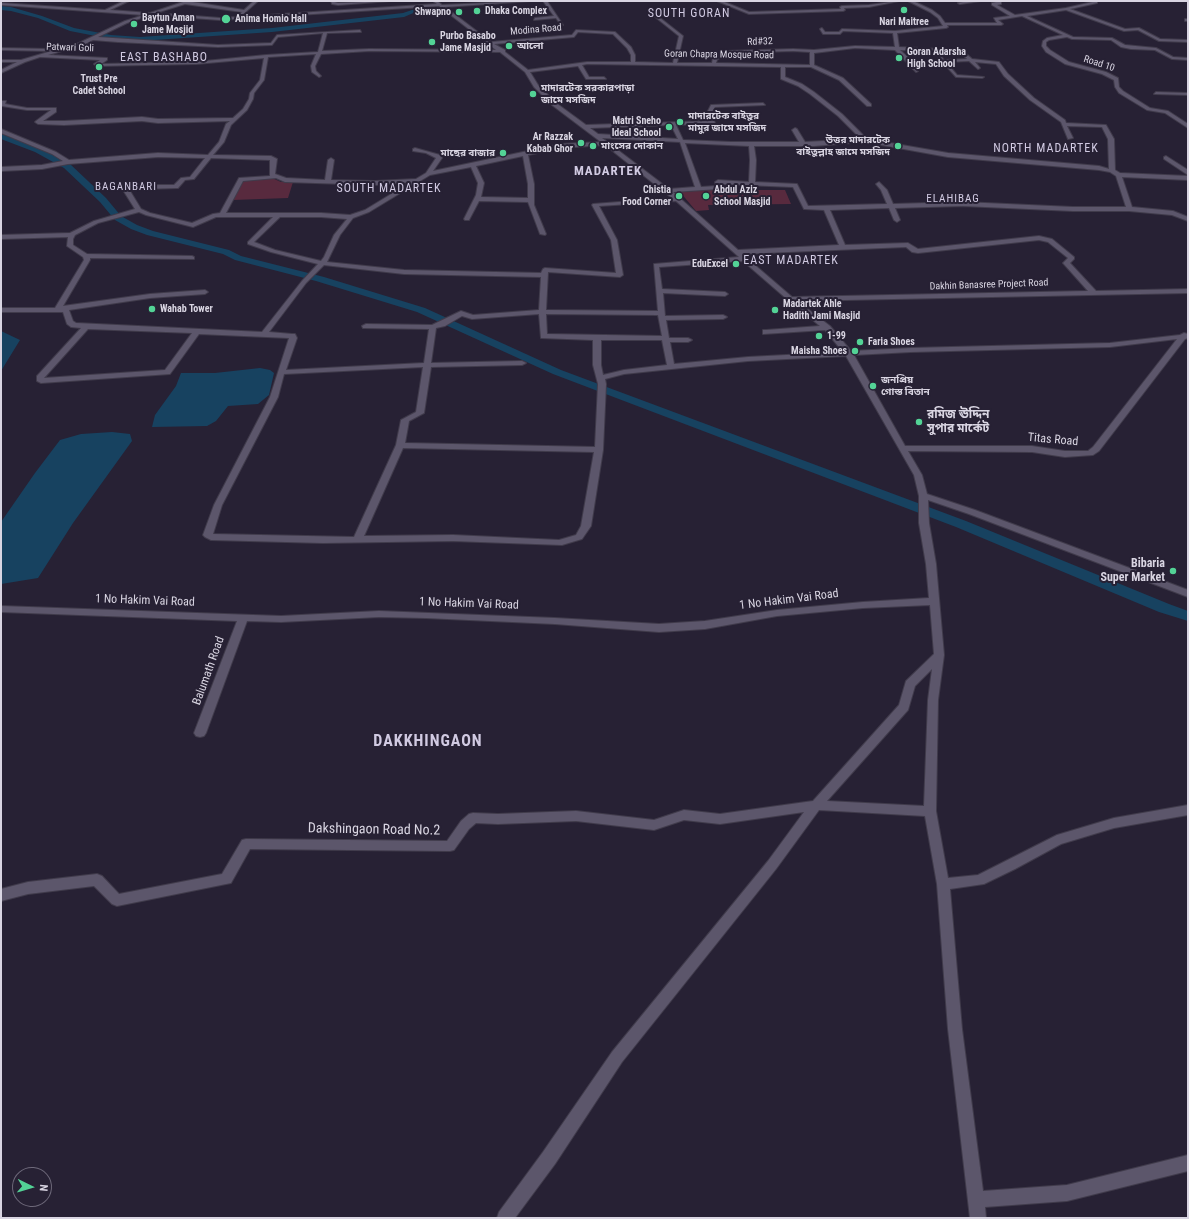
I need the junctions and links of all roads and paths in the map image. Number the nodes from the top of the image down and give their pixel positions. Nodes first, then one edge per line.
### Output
1 (128, 1) edge
2 (256, 1) edge
3 (333, 1) edge
4 (389, 1) edge
5 (435, 1) edge
6 (529, 1) edge
7 (545, 1) edge
8 (719, 1) edge
9 (897, 1) edge
10 (911, 1) edge
11 (979, 1) edge
12 (997, 1) edge
13 (1095, 1) edge
14 (188, 2) edge
15 (960, 3) dead end
16 (1, 4) edge
17 (440, 5) junction
18 (1066, 8) junction
19 (104, 11) junction
20 (245, 11) junction
21 (150, 14) junction
22 (655, 15) dead end
23 (1022, 15) junction
24 (1014, 16) junction
25 (238, 18) junction
26 (557, 18) junction
27 (535, 19) dead end
28 (562, 24) dead end
29 (945, 24) junction
30 (822, 29) dead end
31 (360, 31) dead end
32 (325, 32) junction
33 (895, 32) junction
34 (1068, 36) junction
35 (94, 37) junction
36 (1188, 41) edge
37 (490, 43) junction
38 (1, 49) edge
39 (897, 49) junction
40 (62, 50) junction
41 (934, 50) junction
42 (503, 51) junction
43 (813, 51) junction
44 (320, 52) junction
45 (39, 56) junction
46 (266, 56) junction
47 (1188, 59) edge
48 (970, 60) junction
49 (1, 61) edge
50 (23, 61) junction
51 (943, 61) junction
52 (633, 63) junction
53 (579, 64) junction
54 (675, 64) junction
55 (714, 64) junction
56 (783, 65) junction
57 (812, 66) junction
58 (978, 68) dead end
59 (527, 70) junction
60 (916, 71) dead end
61 (1, 72) edge
62 (319, 76) dead end
63 (604, 78) dead end
64 (982, 78) dead end
65 (1156, 93) dead end
66 (1188, 94) edge
67 (1, 102) edge
68 (764, 104) dead end
69 (869, 105) dead end
70 (234, 119) junction
71 (673, 124) junction
72 (1065, 124) junction
73 (1188, 126) edge
74 (585, 127) junction
75 (794, 130) dead end
76 (1, 131) edge
77 (597, 136) junction
78 (1070, 138) dead end
79 (865, 140) junction
80 (682, 142) junction
81 (606, 143) junction
82 (751, 144) junction
83 (802, 144) junction
84 (416, 150) dead end
85 (525, 154) junction
86 (210, 156) junction
87 (1166, 158) dead end
88 (331, 160) dead end
89 (66, 162) junction
90 (473, 165) junction
91 (1, 169) edge
92 (1112, 171) junction
93 (1188, 173) edge
94 (428, 174) junction
95 (1119, 175) junction
96 (275, 176) junction
97 (1188, 178) edge
98 (328, 180) junction
99 (417, 180) junction
100 (752, 183) junction
101 (879, 184) dead end
102 (699, 189) junction
103 (668, 191) junction
104 (476, 199) junction
105 (677, 199) junction
106 (531, 200) junction
107 (892, 207) junction
108 (826, 208) junction
109 (1129, 209) junction
110 (139, 210) junction
111 (222, 215) junction
112 (278, 215) junction
113 (351, 217) junction
114 (467, 219) dead end
115 (1188, 219) edge
116 (897, 220) dead end
117 (543, 234) dead end
118 (72, 235) junction
119 (1, 237) edge
120 (843, 247) junction
121 (736, 252) junction
122 (86, 256) junction
123 (192, 258) dead end
124 (745, 259) junction
125 (322, 263) junction
126 (544, 275) junction
127 (660, 291) junction
128 (1188, 291) edge
129 (205, 292) dead end
130 (1094, 293) junction
131 (725, 294) dead end
132 (790, 299) junction
133 (58, 309) junction
134 (1, 310) edge
135 (542, 312) junction
136 (662, 315) junction
137 (723, 317) dead end
138 (366, 326) dead end
139 (86, 327) junction
140 (433, 327) junction
141 (827, 328) junction
142 (1188, 330) edge
143 (197, 332) junction
144 (766, 332) dead end
145 (264, 334) junction
146 (1185, 336) edge
147 (597, 338) junction
148 (666, 339) junction
149 (688, 340) dead end
150 (849, 354) junction
151 (522, 363) dead end
152 (427, 365) junction
153 (671, 367) junction
154 (281, 372) junction
155 (601, 385) junction
156 (400, 445) junction
157 (904, 448) junction
158 (599, 450) junction
159 (923, 500) junction
160 (358, 539) junction
161 (1188, 594) edge
162 (934, 601) junction
163 (1, 609) edge
164 (242, 618) junction
165 (939, 655) junction
166 (200, 733) dead end
167 (816, 805) junction
168 (1188, 810) edge
169 (930, 811) junction
170 (943, 884) junction
171 (1, 895) edge
172 (1188, 1163) edge
173 (976, 1200) junction
174 (505, 1218) edge
175 (978, 1218) edge

1 - 19 street
2 - 20 street
3 - 4 street
5 - 17 street
6 - 17 street
7 - 26 street
8 - 9 street
10 - 29 street
11 - 15 street
12 - 24 street
13 - 18 street
14 - 20 street
14 - 21 street
16 - 19 street
17 - 25 street
17 - 37 street
18 - 23 street
18 - 36 street
19 - 21 street
20 - 25 street
21 - 25 street
21 - 35 street
22 - 54 street
23 - 24 street
23 - 34 street
24 - 29 street
26 - 27 street
26 - 28 street
29 - 33 street
30 - 33 street
31 - 32 street
32 - 35 street
32 - 44 street
33 - 39 street
34 - 47 street
34 - 73 street, Road 10
35 - 40 street
37 - 42 street
37 - 52 street, Modina Road
38 - 40 street
39 - 41 street
39 - 43 street
39 - 60 street
40 - 45 street
41 - 48 street
41 - 51 street
42 - 44 street
42 - 59 street
43 - 55 street, Rd#32
43 - 57 street
44 - 46 street
44 - 62 street
45 - 46 street, Patwari Goli
45 - 50 street
46 - 70 street
48 - 51 street
48 - 58 street
48 - 72 street
49 - 50 street
50 - 61 street
51 - 64 street
52 - 53 street, Goran Chapra Mosque Road
52 - 54 street, Goran Chapra Mosque Road
53 - 59 street, Goran Chapra Mosque Road
53 - 63 street
54 - 55 street, Goran Chapra Mosque Road
55 - 56 street, Goran Chapra Mosque Road
56 - 57 street, Goran Chapra Mosque Road
56 - 79 street
57 - 69 street
59 - 74 street
65 - 66 street
67 - 70 street
68 - 71 street
70 - 86 street
71 - 74 street
71 - 80 street
72 - 78 street
72 - 92 street
74 - 77 street
75 - 83 street
76 - 89 street
77 - 80 street
77 - 81 street
79 - 83 street
79 - 92 street
80 - 82 street
80 - 102 street
81 - 85 street
81 - 103 street
82 - 83 street
82 - 100 street
84 - 94 street
85 - 90 street
85 - 106 street
86 - 89 street
86 - 96 street
86 - 110 street
87 - 93 street
88 - 98 street
89 - 91 street
90 - 94 street
90 - 104 street
92 - 95 street
94 - 99 street
95 - 97 street
95 - 109 street
96 - 98 street
96 - 111 street
98 - 99 street
99 - 113 street
100 - 102 street
100 - 108 street
101 - 107 street
102 - 103 street
103 - 105 street
104 - 106 street
104 - 114 street
105 - 121 street
105 - 126 street
106 - 117 street
107 - 108 street
107 - 109 street
107 - 116 street
108 - 120 street
109 - 115 street
110 - 111 street
110 - 118 street
111 - 112 street
112 - 113 street
112 - 125 street
113 - 125 street
118 - 119 street
118 - 122 street
120 - 121 street
120 - 130 street
121 - 124 street
122 - 123 street
122 - 133 street
124 - 127 street
124 - 132 street
125 - 126 street
125 - 145 street
126 - 135 street
127 - 131 street
127 - 136 street
128 - 130 street, Dakhin Banasree Project Road
129 - 133 street
130 - 132 street, Dakhin Banasree Project Road
132 - 141 street
133 - 134 street
133 - 139 street
135 - 136 street
135 - 140 street
135 - 147 street
136 - 137 street
136 - 148 street
138 - 140 street
139 - 143 street
139 - 143 street
140 - 152 street
141 - 144 street
141 - 150 street
142 - 146 street, Titas Road
143 - 145 street
145 - 154 street
146 - 150 street
146 - 157 street, Titas Road
147 - 148 street
147 - 155 street
148 - 149 street
148 - 153 street
150 - 153 street
150 - 157 street
151 - 152 street
152 - 154 street
152 - 156 street
153 - 155 street
154 - 160 street
155 - 158 street
156 - 158 street
156 - 160 street
157 - 159 street
158 - 160 street
159 - 161 street
159 - 162 street
162 - 164 street, 1 No Hakim Vai Road
162 - 165 street
163 - 164 street, 1 No Hakim Vai Road
164 - 166 street, Balumath Road
165 - 167 street
165 - 169 street
167 - 169 street, Dakshingaon Road No.2
167 - 171 street, Dakshingaon Road No.2
167 - 174 street
168 - 170 street
169 - 170 street
170 - 173 street
172 - 173 street
173 - 175 street

